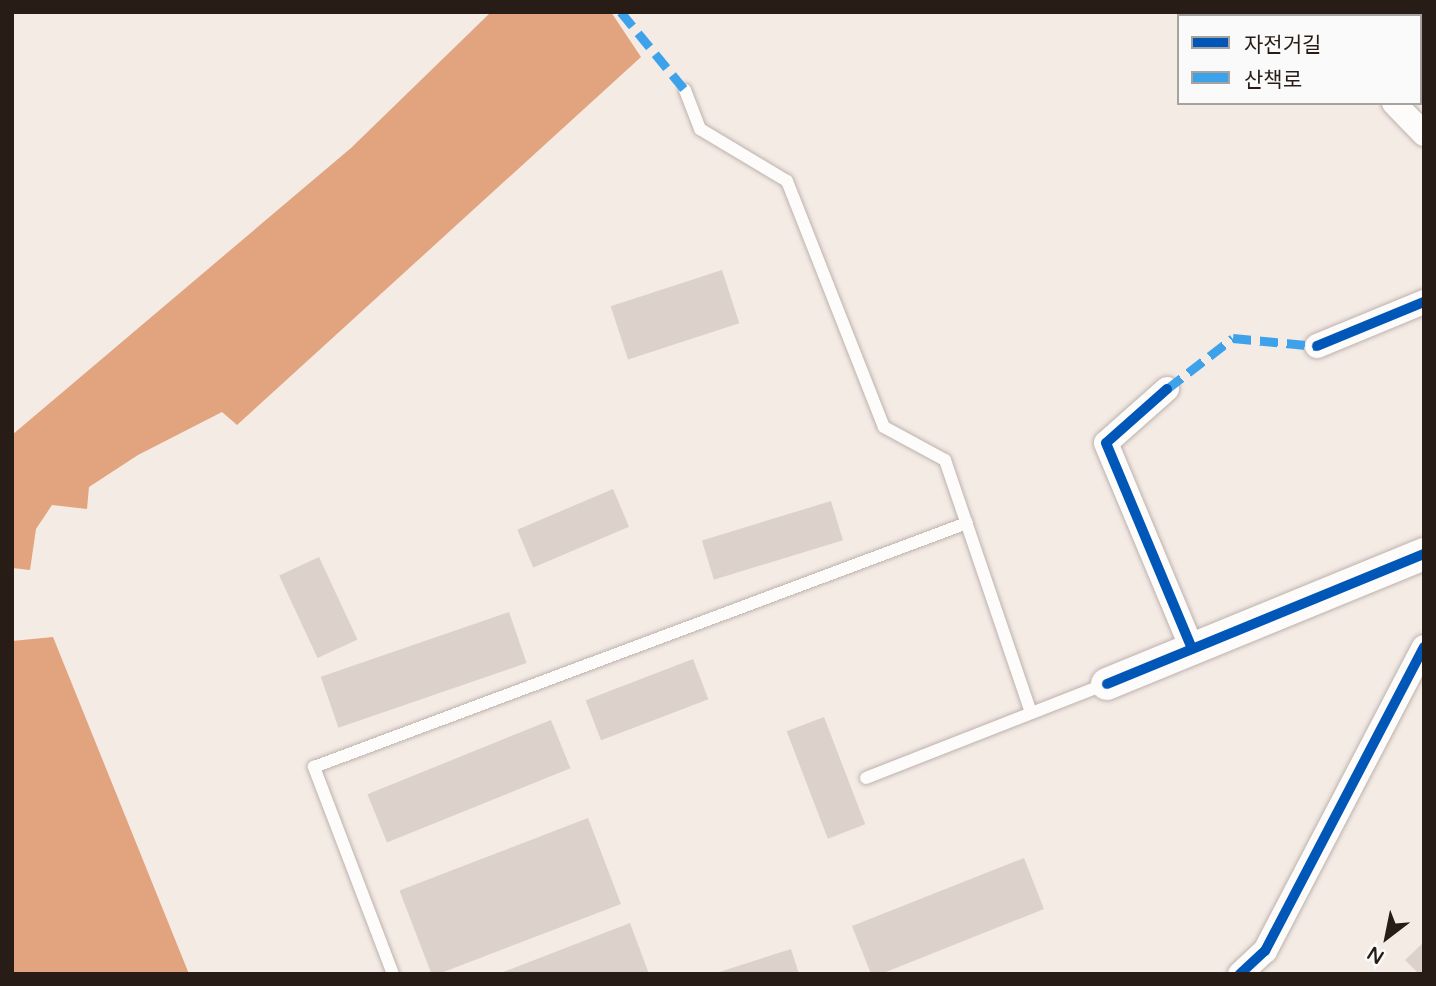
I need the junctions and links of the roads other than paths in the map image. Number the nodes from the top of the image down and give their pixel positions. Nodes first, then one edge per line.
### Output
1 (685, 90) dead end
2 (1396, 105) edge
3 (1424, 134) edge
4 (1424, 302) edge
5 (1317, 346) dead end
6 (1167, 389) dead end
7 (967, 523) junction
8 (1424, 554) edge
9 (1424, 647) edge
10 (1192, 649) junction
11 (1107, 684) joint
12 (1030, 710) junction
13 (866, 778) dead end
14 (393, 974) edge
15 (1240, 974) edge

1 - 7 lane
2 - 3 street
4 - 5 street
6 - 10 street
7 - 12 lane
7 - 14 lane
8 - 10 street
9 - 15 street
10 - 11 street
11 - 12 lane
12 - 13 lane

